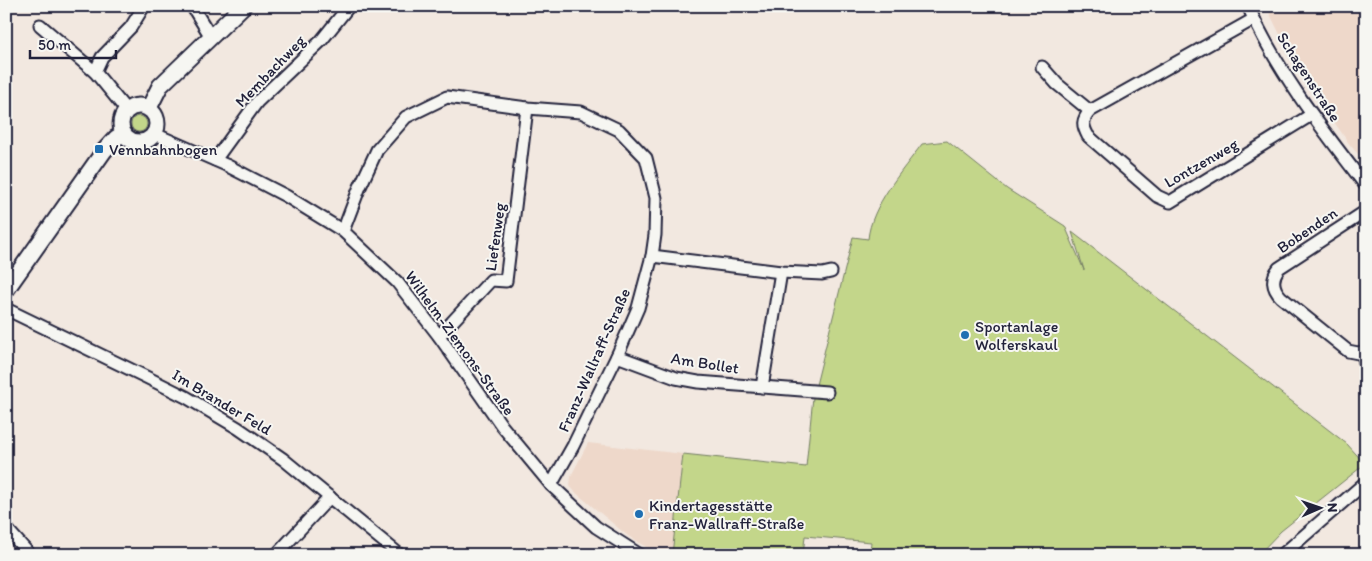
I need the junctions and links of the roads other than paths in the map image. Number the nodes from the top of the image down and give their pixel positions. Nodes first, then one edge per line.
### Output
1 (144, 6) edge
2 (192, 6) edge
3 (243, 6) edge
4 (349, 6) edge
5 (1248, 6) edge
6 (1254, 19) junction
7 (40, 25) dead end
8 (211, 37) junction
9 (1042, 67) dead end
10 (95, 72) junction
11 (148, 108) junction
12 (527, 108) junction
13 (127, 111) junction
14 (1090, 111) junction
15 (1312, 116) junction
16 (123, 134) junction
17 (155, 134) junction
18 (215, 160) junction
19 (1366, 186) edge
20 (1366, 211) edge
21 (343, 231) junction
22 (652, 256) junction
23 (781, 272) junction
24 (831, 272) dead end
25 (6, 290) edge
26 (6, 309) edge
27 (439, 336) junction
28 (1364, 352) edge
29 (617, 356) junction
30 (1366, 369) edge
31 (762, 387) junction
32 (827, 392) dead end
33 (1366, 482) edge
34 (552, 485) junction
35 (330, 497) junction
36 (6, 528) edge
37 (30, 555) edge
38 (276, 555) edge
39 (400, 555) edge
40 (640, 555) edge
41 (1282, 555) edge

1 - 10 street
2 - 8 street
3 - 8 street
4 - 18 street, Membachweg
5 - 6 street, Schagenstraße
6 - 14 street
6 - 15 street, Schagenstraße
7 - 10 street
8 - 11 street
9 - 14 street
10 - 13 street
11 - 13 street
11 - 17 street
12 - 21 street, Franz-Wallraff-Straße
12 - 22 street, Franz-Wallraff-Straße
12 - 27 street, Liefenweg
13 - 16 street
14 - 15 street, Lontzenweg
15 - 19 street, Schagenstraße
16 - 17 street
16 - 25 street
17 - 18 street, Wilhelm-Ziemons-Straße
18 - 21 street, Wilhelm-Ziemons-Straße
20 - 28 street, Bobenden
21 - 27 street, Wilhelm-Ziemons-Straße
22 - 23 street
22 - 29 street, Franz-Wallraff-Straße
23 - 24 street
23 - 31 street
26 - 35 street, Im Brander Feld
27 - 34 street, Wilhelm-Ziemons-Straße
28 - 30 street, Bobenden
29 - 31 street, Am Bollet
29 - 34 street, Franz-Wallraff-Straße
31 - 32 street, Am Bollet
33 - 41 street
34 - 40 street, Wilhelm-Ziemons-Straße
35 - 38 street
35 - 39 street, Im Brander Feld
36 - 37 street

